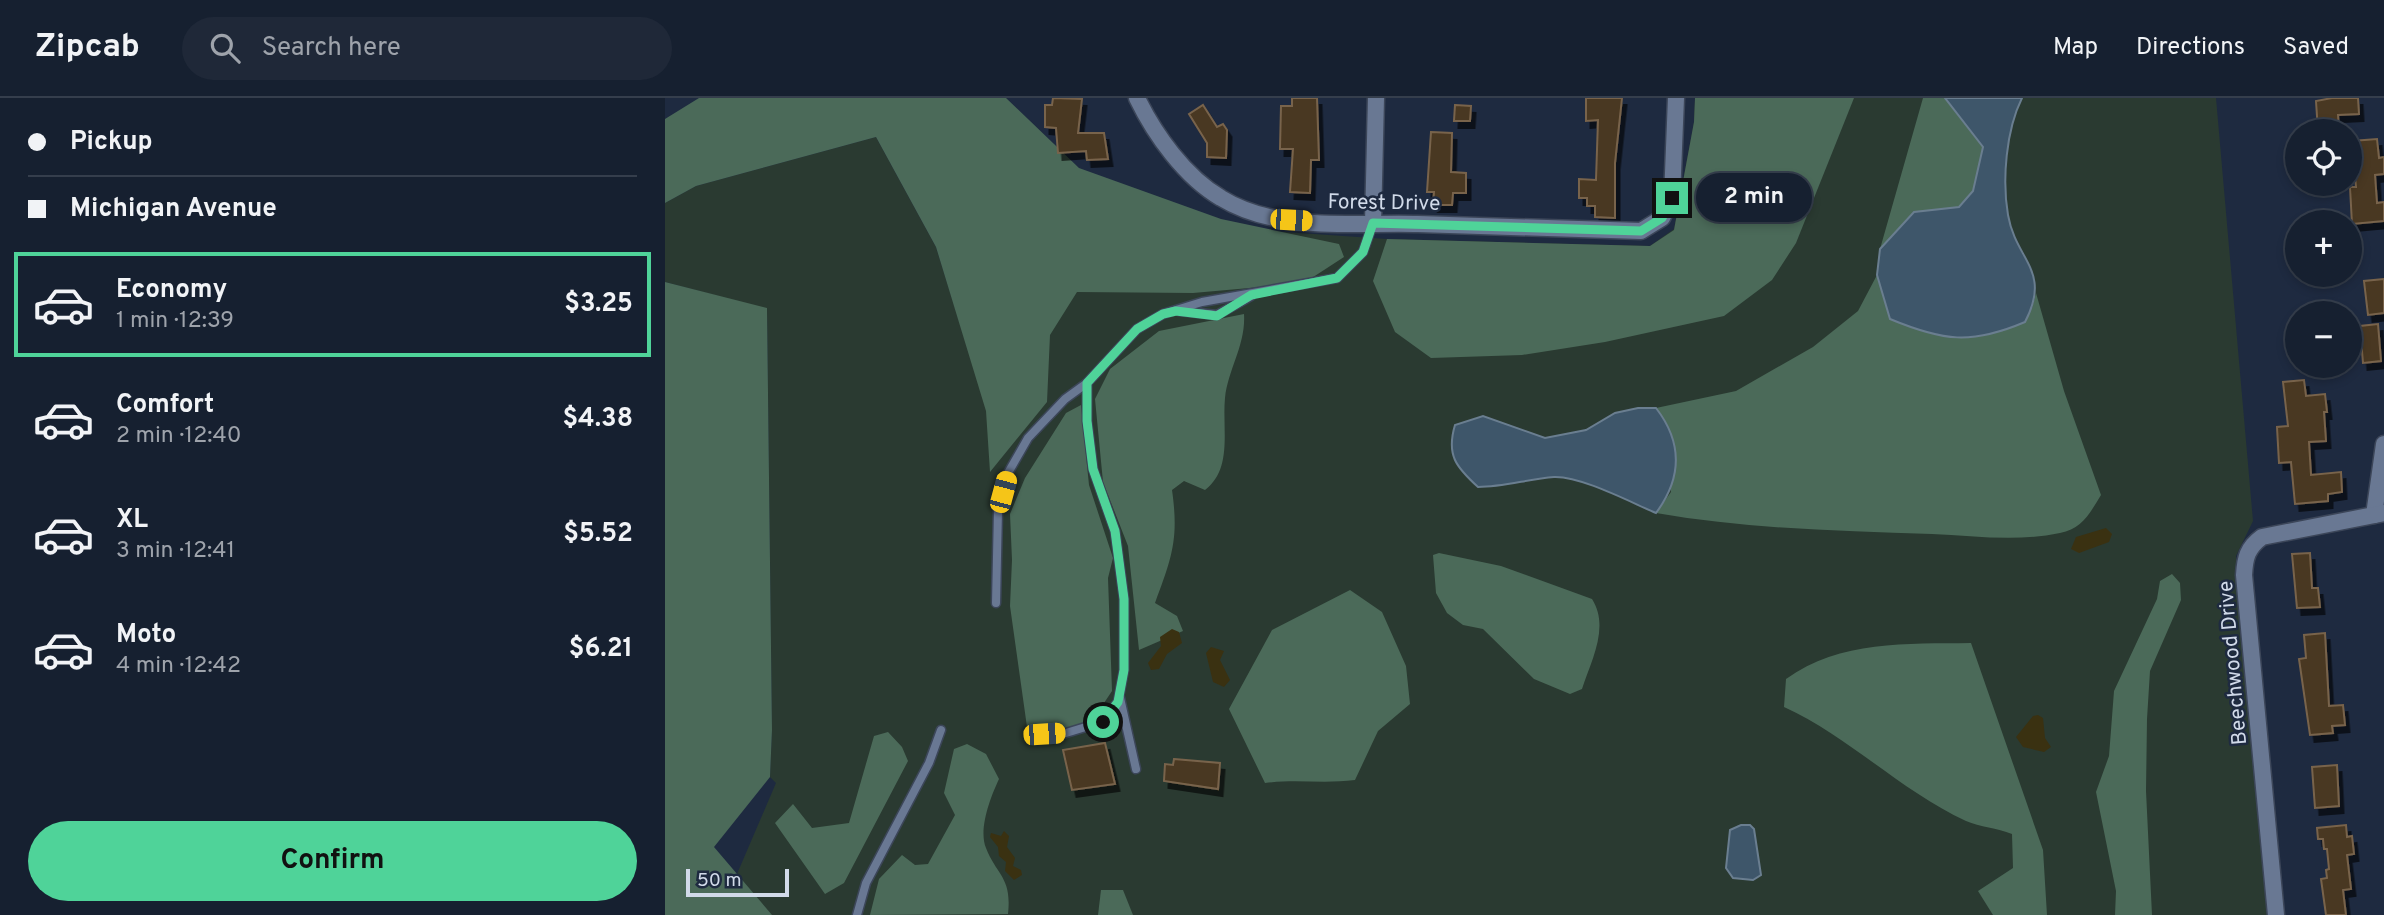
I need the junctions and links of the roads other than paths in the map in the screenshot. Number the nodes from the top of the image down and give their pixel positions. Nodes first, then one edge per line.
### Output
1 (1136, 98) edge
2 (1376, 98) edge
3 (1676, 98) edge
4 (1373, 223) junction
5 (1251, 295) junction
6 (1176, 311) junction
7 (1087, 383) junction
8 (2384, 444) edge
9 (2379, 514) edge
10 (996, 603) dead end
11 (1119, 695) junction
12 (941, 730) dead end
13 (1030, 734) dead end
14 (1136, 769) dead end
15 (857, 915) edge
16 (2276, 915) edge

1 - 4 street, Forest Drive
2 - 4 street
3 - 4 street, Forest Drive
4 - 5 lane
5 - 6 lane
5 - 6 lane
6 - 7 lane
7 - 10 lane
7 - 11 lane
8 - 9 street
9 - 16 street, Beechwood Drive
11 - 13 lane
11 - 14 lane
12 - 15 lane

